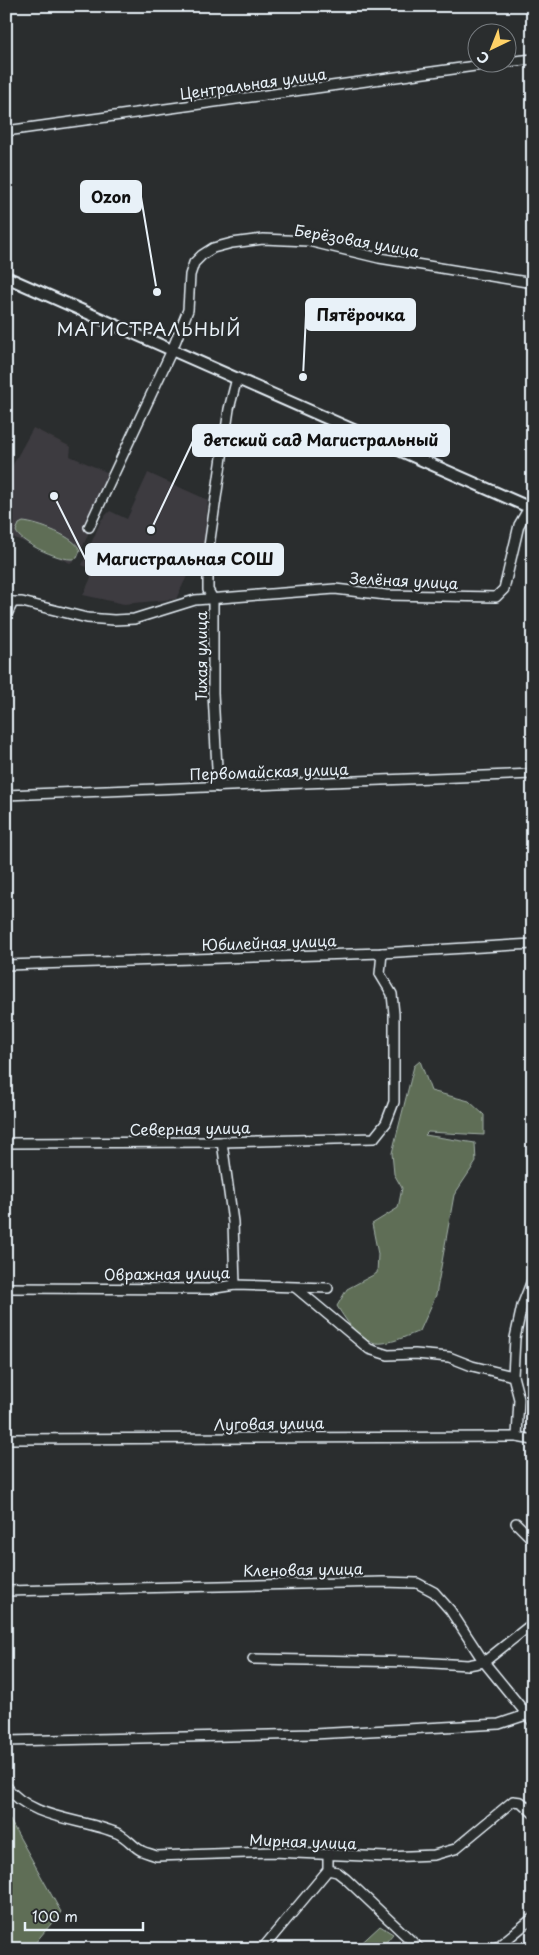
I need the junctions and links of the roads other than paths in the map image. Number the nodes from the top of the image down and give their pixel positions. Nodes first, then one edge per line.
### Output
1 (533, 59) edge
2 (516, 61) edge
3 (466, 68) edge
4 (6, 131) edge
5 (6, 276) edge
6 (533, 283) edge
7 (172, 350) junction
8 (237, 378) junction
9 (531, 506) edge
10 (89, 528) dead end
11 (213, 599) junction
12 (9, 602) edge
13 (6, 616) edge
14 (533, 774) edge
15 (218, 787) junction
16 (6, 795) edge
17 (533, 944) edge
18 (382, 953) junction
19 (6, 965) edge
20 (222, 1142) junction
21 (6, 1143) edge
22 (533, 1278) edge
23 (235, 1286) junction
24 (6, 1288) edge
25 (296, 1288) junction
26 (328, 1288) dead end
27 (513, 1376) junction
28 (517, 1437) junction
29 (6, 1439) edge
30 (533, 1440) edge
31 (516, 1523) dead end
32 (533, 1540) edge
33 (6, 1591) edge
34 (533, 1622) edge
35 (252, 1659) dead end
36 (484, 1662) junction
37 (526, 1715) junction
38 (533, 1722) edge
39 (6, 1741) edge
40 (6, 1786) edge
41 (533, 1813) edge
42 (328, 1855) junction
43 (328, 1870) junction
44 (533, 1918) edge
45 (262, 1949) edge
46 (420, 1949) edge
47 (495, 1949) edge

1 - 2 street, Центральная улица
3 - 4 street, Центральная улица
5 - 7 street
6 - 7 street, Берёзовая улица
7 - 8 street
7 - 10 street
8 - 9 street
8 - 11 street, Тихая улица
9 - 11 street, Зелёная улица
11 - 12 street, Зелёная улица
11 - 15 street, Тихая улица
12 - 13 street
14 - 15 street, Первомайская улица
15 - 16 street, Первомайская улица
17 - 18 street, Юбилейная улица
18 - 19 street, Юбилейная улица
18 - 20 street, Северная улица
20 - 21 street, Северная улица
20 - 23 street
22 - 27 street
23 - 24 street, Овражная улица
23 - 25 street, Овражная улица
25 - 26 street, Овражная улица
25 - 27 street
27 - 28 street
28 - 29 street, Луговая улица
28 - 30 street, Луговая улица
31 - 32 street
33 - 36 street, Кленовая улица
34 - 36 street
35 - 36 street
36 - 37 street, Кленовая улица
37 - 38 street, Кленовая улица
37 - 39 street
40 - 42 street, Мирная улица
41 - 42 street, Мирная улица
42 - 43 street
43 - 45 street
43 - 46 street
44 - 47 street

